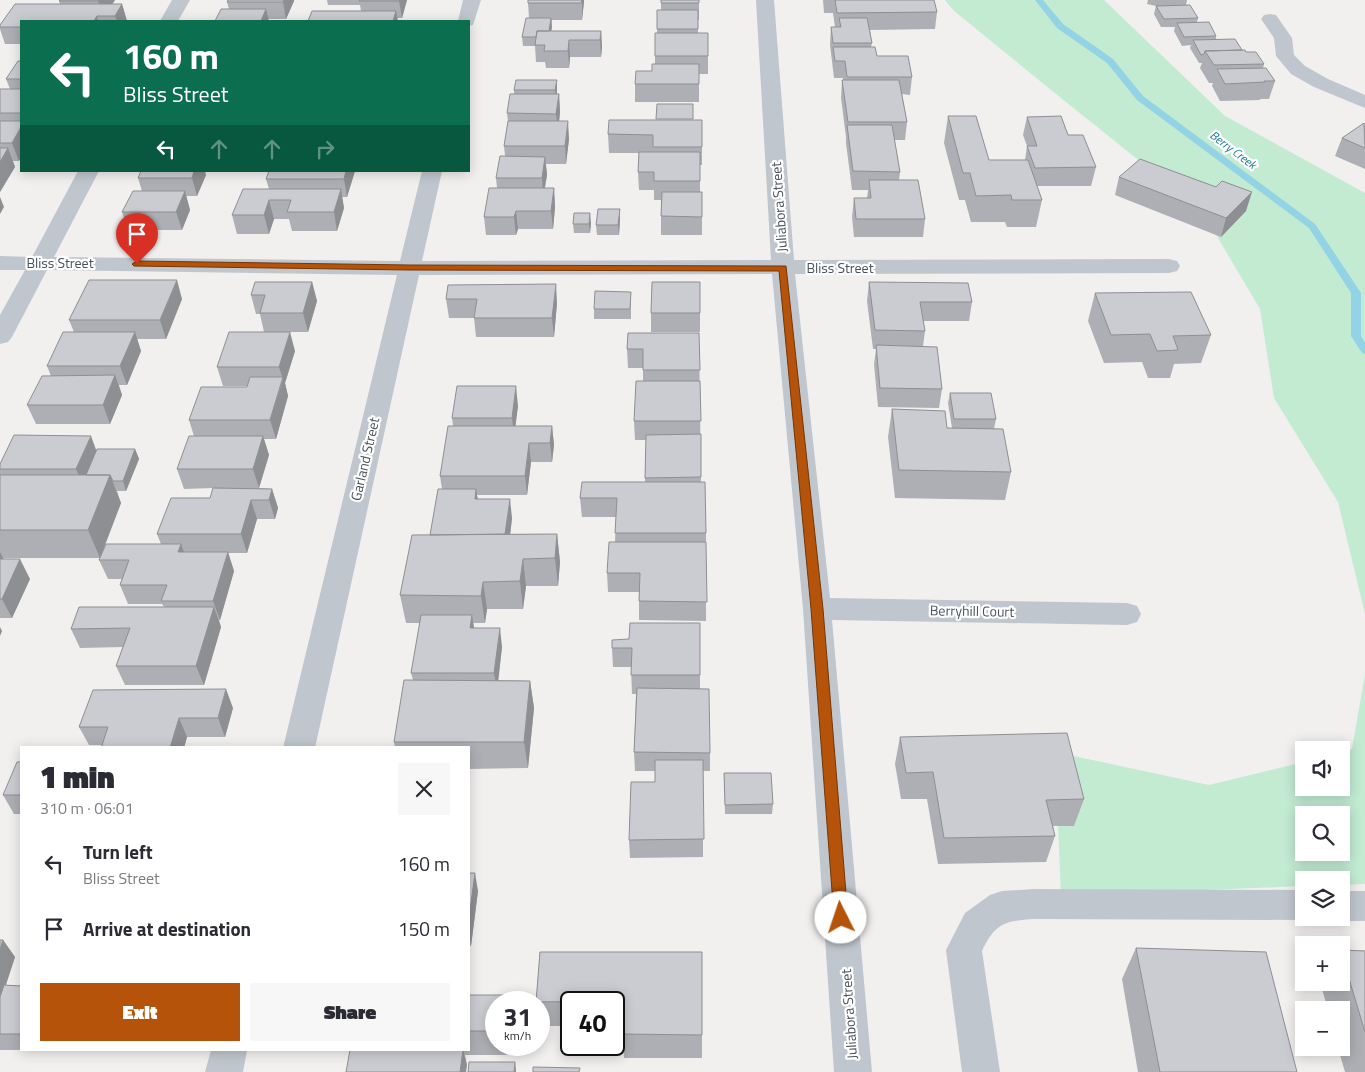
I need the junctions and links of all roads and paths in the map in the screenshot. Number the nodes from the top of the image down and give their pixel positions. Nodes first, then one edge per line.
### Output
1 (181, 0) edge
2 (472, 0) edge
3 (765, 0) edge
4 (1270, 19) dead end
5 (170, 20) edge
6 (467, 20) edge
7 (1365, 102) edge
8 (88, 172) edge
9 (432, 172) edge
10 (0, 263) edge
11 (40, 263) junction
12 (1169, 266) dead end
13 (409, 268) junction
14 (783, 268) junction
15 (0, 337) edge
16 (817, 609) junction
17 (1127, 614) dead end
18 (299, 746) edge
19 (1295, 905) edge
20 (1350, 906) edge
21 (1365, 906) edge
22 (229, 1051) edge
23 (224, 1072) edge
24 (853, 1072) edge
25 (981, 1072) edge

1 - 5 street
2 - 6 street
3 - 14 street, Juliabora Street
4 - 7 street
8 - 11 street
9 - 13 street, Garland Street
10 - 11 street, Bliss Street
11 - 13 street, Bliss Street
11 - 15 street
12 - 14 street, Bliss Street
13 - 14 street, Bliss Street
13 - 18 street, Garland Street
14 - 16 street, Juliabora Street
16 - 17 street, Berryhill Court
16 - 24 street, Juliabora Street
19 - 25 street
20 - 21 street
22 - 23 street

